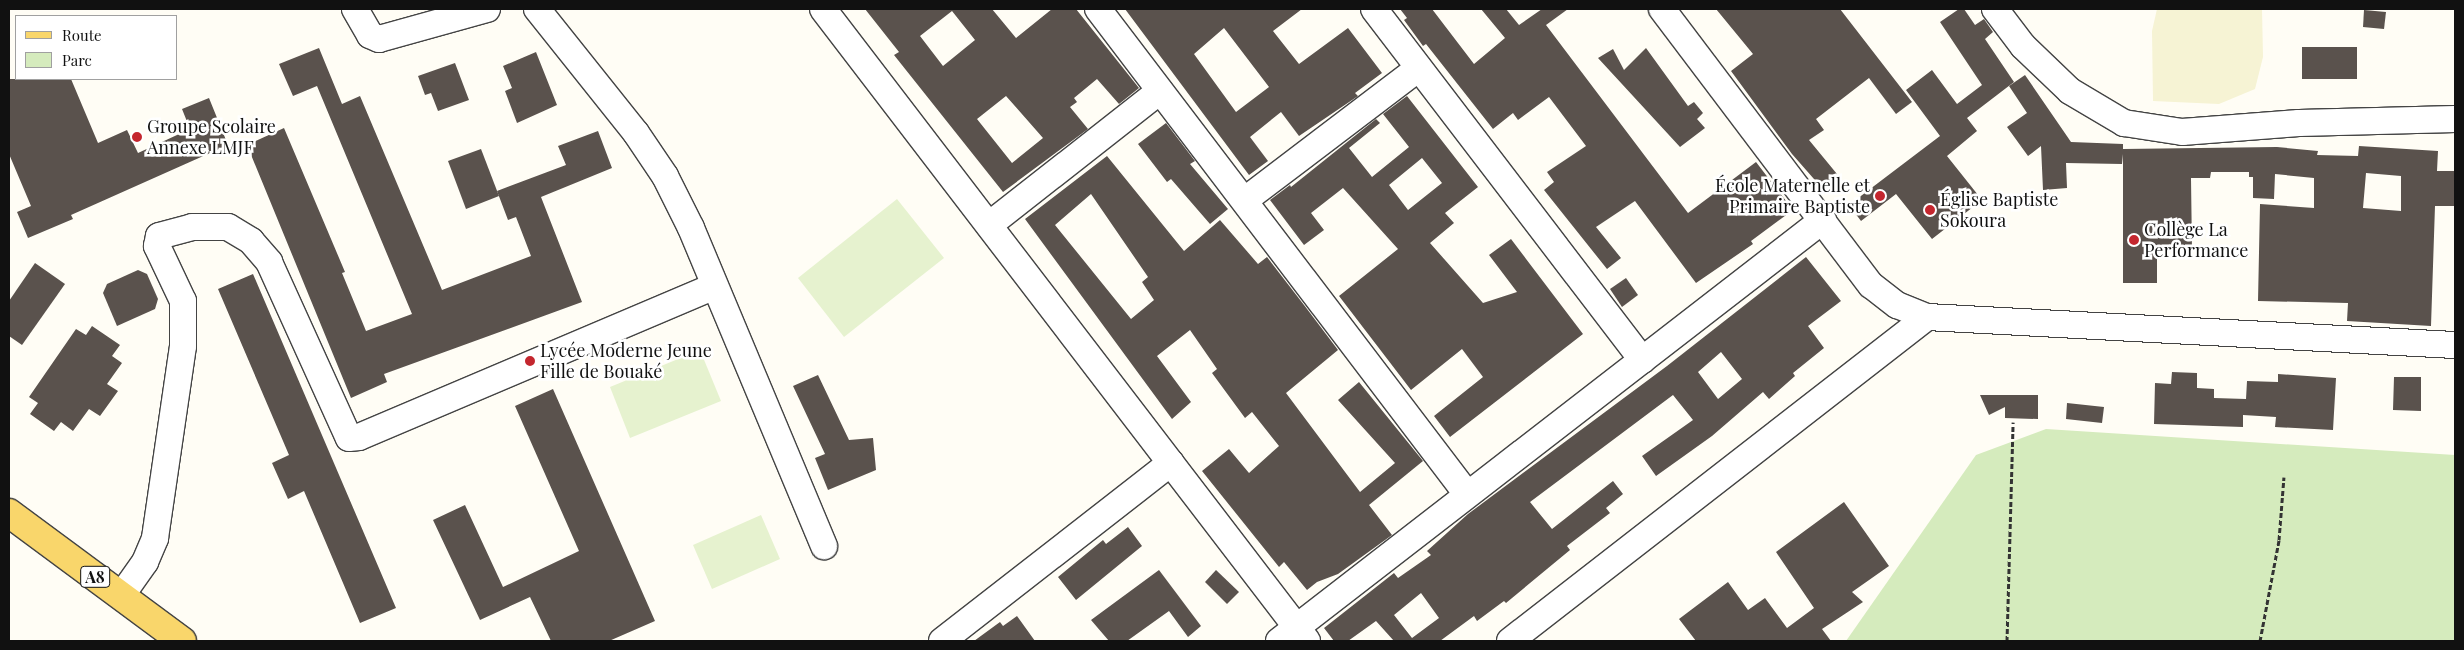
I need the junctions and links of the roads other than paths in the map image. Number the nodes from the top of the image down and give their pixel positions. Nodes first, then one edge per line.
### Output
1 (355, 9) edge
2 (487, 9) edge
3 (537, 9) edge
4 (823, 9) edge
5 (1098, 9) edge
6 (1374, 9) edge
7 (1662, 9) edge
8 (1995, 9) edge
9 (1419, 68) junction
10 (1160, 91) junction
11 (2455, 119) edge
12 (1246, 200) junction
13 (1823, 220) junction
14 (989, 225) junction
15 (714, 286) junction
16 (1927, 316) junction
17 (2455, 345) edge
18 (1642, 360) junction
19 (1171, 464) junction
20 (1467, 494) junction
21 (9, 513) edge
22 (824, 546) dead end
23 (122, 596) junction
24 (1294, 637) edge
25 (182, 641) edge
26 (942, 641) edge
27 (1510, 641) edge

1 - 2 street
3 - 15 street
4 - 14 street
5 - 10 street
6 - 9 street
7 - 13 street
8 - 11 street
9 - 12 street
9 - 18 street
10 - 12 street
10 - 14 street
12 - 20 street
13 - 16 street
13 - 18 street
14 - 19 street
15 - 22 street
15 - 23 street
16 - 17 street
16 - 27 street
18 - 20 street
19 - 24 street
19 - 26 street
20 - 24 street
21 - 23 main road, A8
23 - 25 main road, A8

